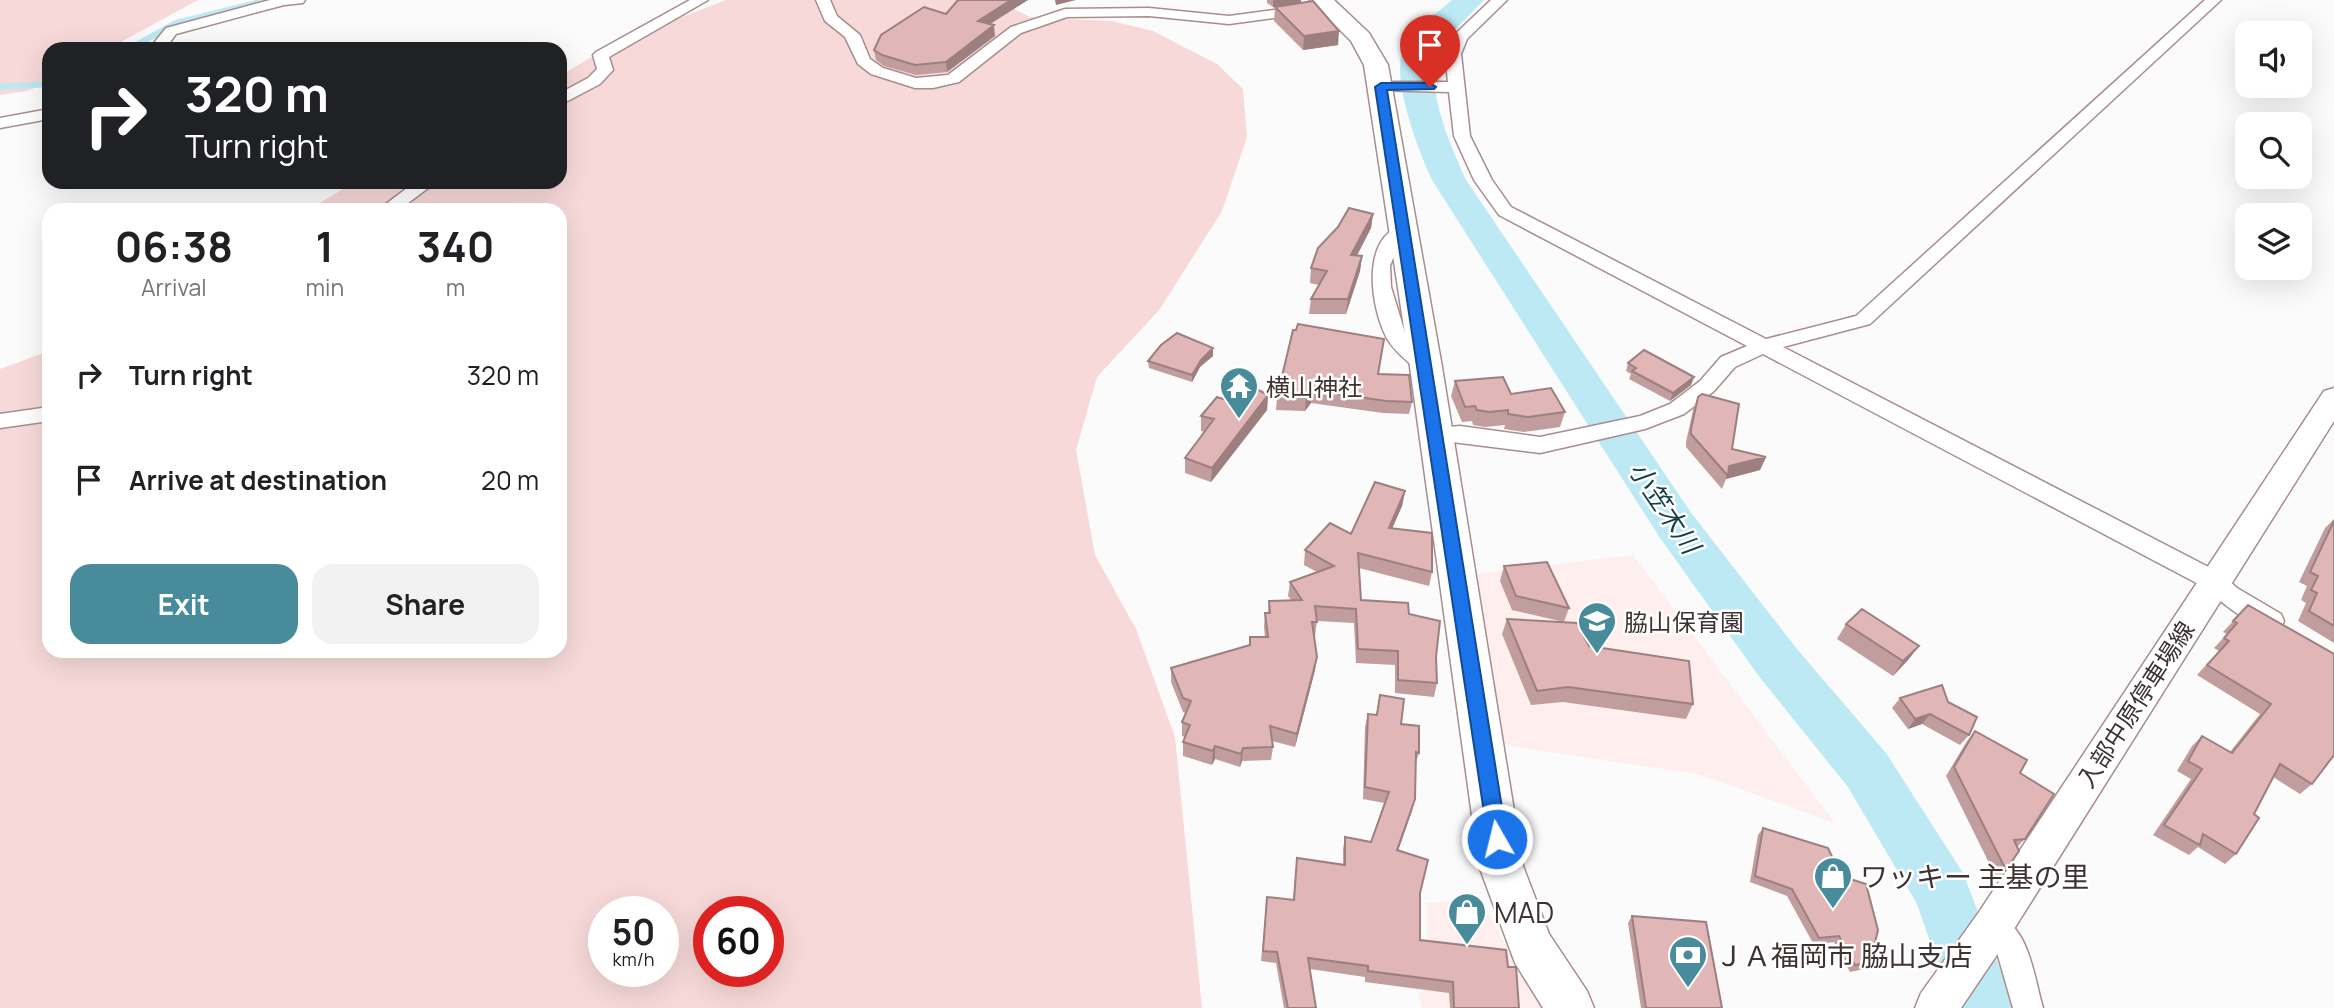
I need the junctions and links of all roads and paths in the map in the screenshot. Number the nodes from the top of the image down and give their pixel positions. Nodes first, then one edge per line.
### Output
1 (298, 0) edge
2 (701, 0) edge
3 (823, 0) edge
4 (1500, 0) edge
5 (2214, 0) edge
6 (1324, 3) edge
7 (162, 42) edge
8 (1455, 86) junction
9 (1381, 87) junction
10 (567, 96) edge
11 (42, 115) edge
12 (0, 123) edge
13 (417, 189) edge
14 (397, 203) edge
15 (1764, 345) junction
16 (2334, 398) edge
17 (42, 415) edge
18 (0, 421) edge
19 (1436, 434) junction
20 (2214, 580) junction
21 (2287, 630) edge
22 (1990, 929) junction
23 (1570, 1008) edge
24 (1936, 1008) edge
25 (2028, 1008) edge

1 - 7 street
2 - 10 street
3 - 6 street
4 - 8 street
5 - 15 street
6 - 9 main road
8 - 9 street
8 - 15 street
9 - 19 main road
11 - 12 street
13 - 14 street
15 - 19 street
15 - 20 street
16 - 20 main road, 入部中原停車場線
17 - 18 street
19 - 23 main road
20 - 21 street
20 - 22 main road, 入部中原停車場線
22 - 24 main road, 入部中原停車場線
22 - 25 street

